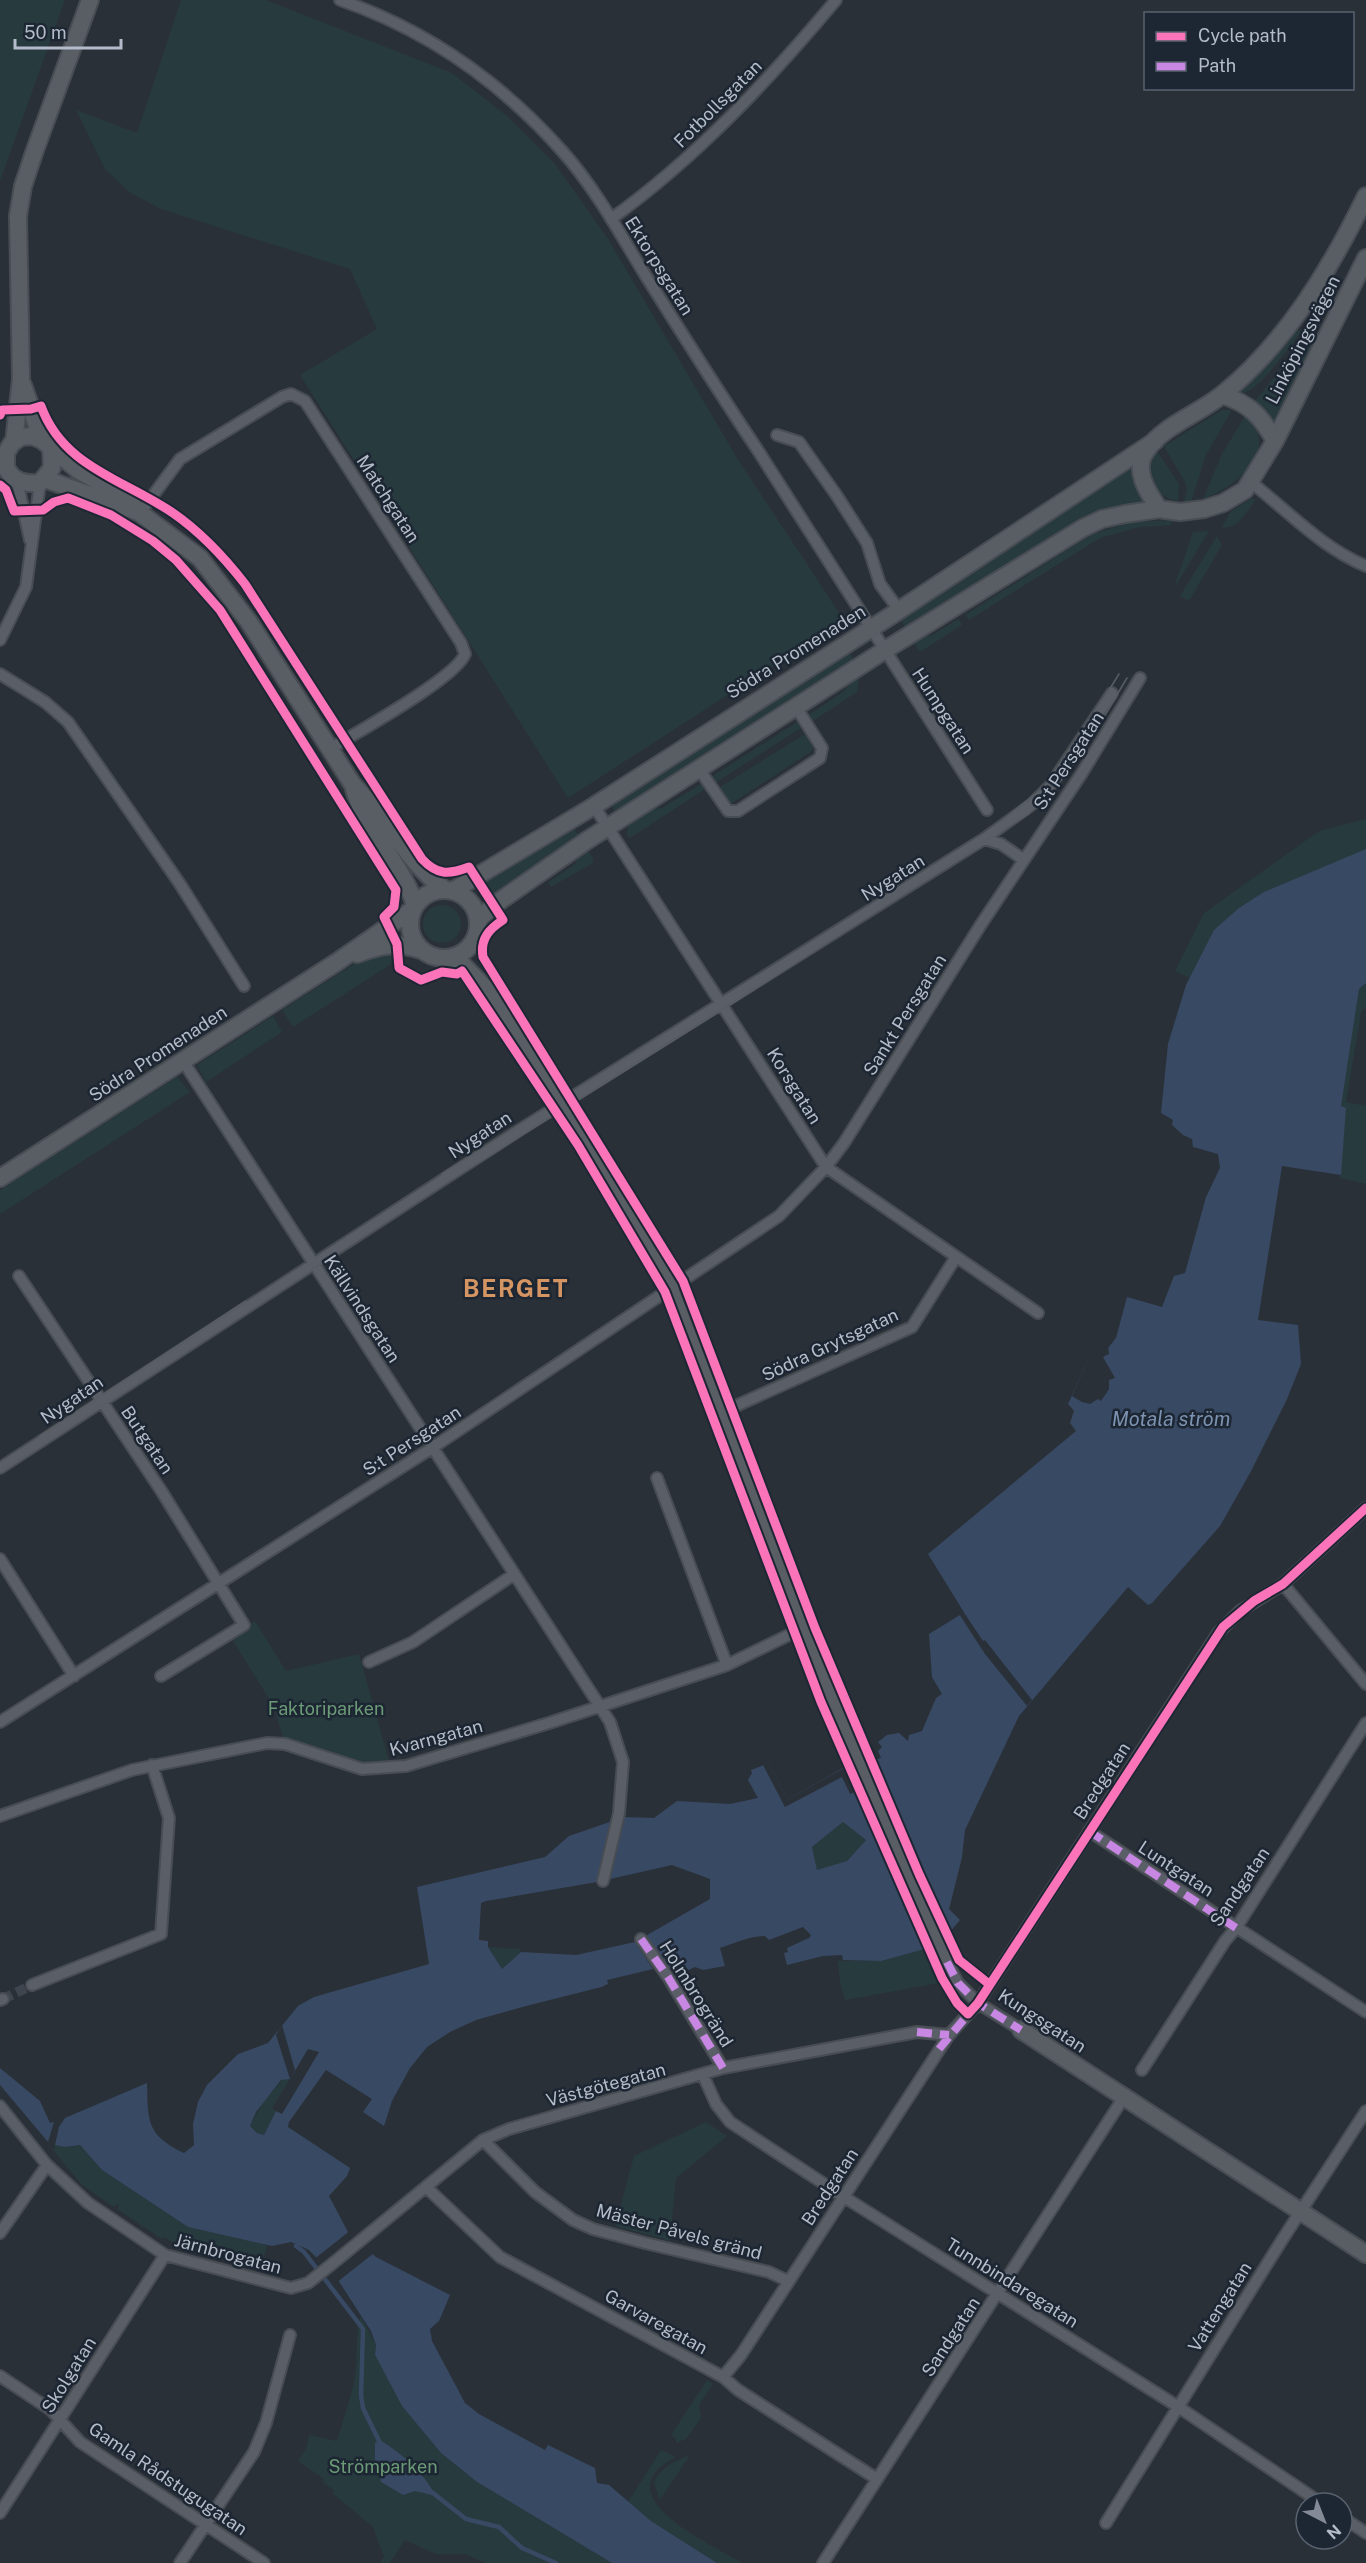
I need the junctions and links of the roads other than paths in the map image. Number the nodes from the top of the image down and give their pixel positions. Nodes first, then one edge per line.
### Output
1 (90, 0) edge
2 (340, 0) edge
3 (836, 0) edge
4 (1366, 196) edge
5 (611, 219) junction
6 (1366, 258) edge
7 (21, 379) junction
8 (1222, 395) junction
9 (777, 435) dead end
10 (1155, 441) junction
11 (1275, 441) junction
12 (8, 444) edge
13 (47, 444) junction
14 (9, 474) edge
15 (43, 481) junction
16 (1252, 483) junction
17 (1159, 509) junction
18 (140, 513) junction
19 (32, 549) junction
20 (1366, 566) edge
21 (899, 610) junction
22 (872, 628) junction
23 (0, 640) edge
24 (885, 650) junction
25 (0, 674) edge
26 (1140, 678) dead end
27 (1112, 693) dead end
28 (796, 707) junction
29 (330, 749) junction
30 (699, 769) junction
31 (354, 785) junction
32 (594, 806) junction
33 (987, 810) dead end
34 (609, 827) junction
35 (984, 839) junction
36 (1024, 861) junction
37 (449, 890) junction
38 (414, 907) junction
39 (478, 920) junction
40 (472, 945) junction
41 (421, 950) junction
42 (450, 958) junction
43 (337, 962) junction
44 (244, 986) dead end
45 (490, 993) junction
46 (722, 1004) junction
47 (183, 1061) junction
48 (561, 1103) junction
49 (826, 1167) junction
50 (0, 1178) edge
51 (956, 1257) junction
52 (312, 1263) junction
53 (19, 1276) dead end
54 (671, 1290) junction
55 (1038, 1313) dead end
56 (101, 1400) junction
57 (720, 1413) junction
58 (432, 1448) junction
59 (0, 1468) edge
60 (657, 1478) dead end
61 (1366, 1508) edge
62 (0, 1559) edge
63 (513, 1575) junction
64 (218, 1583) junction
65 (1283, 1584) junction
66 (803, 1628) junction
67 (369, 1662) dead end
68 (727, 1665) junction
69 (161, 1676) dead end
70 (74, 1677) junction
71 (1366, 1684) edge
72 (601, 1706) junction
73 (0, 1722) edge
74 (1366, 1723) edge
75 (152, 1765) junction
76 (0, 1816) edge
77 (1089, 1831) junction
78 (603, 1881) dead end
79 (1236, 1928) junction
80 (641, 1939) dead end
81 (947, 1962) joint
82 (32, 1985) tunnel mouth
83 (978, 2003) junction
84 (1366, 2012) edge
85 (1021, 2030) joint
86 (949, 2035) junction
87 (723, 2068) junction
88 (1142, 2070) dead end
89 (703, 2075) junction
90 (1124, 2097) junction
91 (0, 2106) edge
92 (1366, 2111) edge
93 (483, 2140) junction
94 (47, 2165) junction
95 (426, 2187) junction
96 (844, 2197) junction
97 (1300, 2211) junction
98 (0, 2233) edge
99 (1366, 2254) edge
100 (165, 2255) junction
101 (318, 2275) joint
102 (788, 2281) junction
103 (998, 2294) junction
104 (290, 2335) dead end
105 (0, 2376) edge
106 (723, 2378) junction
107 (1177, 2406) junction
108 (60, 2420) junction
109 (877, 2480) junction
110 (1303, 2491) edge
111 (0, 2513) edge
112 (1106, 2523) dead end
113 (204, 2525) junction
114 (180, 2563) edge
115 (264, 2563) edge
116 (823, 2563) edge

1 - 7 main road
2 - 5 street, Ektorpsgatan
3 - 5 street, Fotbollsgatan
4 - 8 main road, Linköpingsvägen
5 - 22 street, Ektorpsgatan
6 - 11 main road, Linköpingsvägen
7 - 12 main road
7 - 13 main road
8 - 10 main road
8 - 11 main road
9 - 21 street
10 - 17 main road
10 - 21 main road, Södra Promenaden
11 - 16 main road
12 - 13 main road
12 - 14 main road
13 - 15 main road
13 - 18 main road
14 - 15 main road
14 - 19 street
15 - 18 main road
15 - 19 street
16 - 17 main road
16 - 20 street
17 - 24 main road
18 - 29 main road
18 - 29 street, Matchgatan
19 - 23 street
21 - 22 main road, Södra Promenaden
22 - 24 street, Humpgatan
22 - 32 main road, Södra Promenaden
24 - 28 main road
24 - 33 street, Humpgatan
25 - 44 street
26 - 36 street, S:t Persgatan
27 - 35 street, S:t Persgatan
28 - 30 main road
28 - 30 street
29 - 31 main road
30 - 34 main road
31 - 37 main road
31 - 38 main road
32 - 34 street, Korsgatan
32 - 37 main road, Södra Promenaden
34 - 39 main road
34 - 46 street, Korsgatan
35 - 36 street
35 - 46 street, Nygatan
36 - 49 street, Sankt Persgatan
37 - 38 main road
37 - 39 main road
38 - 41 main road
38 - 43 main road, Södra Promenaden
39 - 40 main road
40 - 42 main road
40 - 45 main road, Kungsgatan
41 - 42 main road
41 - 43 main road, Södra Promenaden
42 - 45 main road, Kungsgatan
43 - 47 main road, Södra Promenaden
45 - 48 main road, Kungsgatan
46 - 48 street, Nygatan
46 - 49 street, Korsgatan
47 - 50 main road, Södra Promenaden
47 - 52 street, Källvindsgatan
48 - 52 street, Nygatan
48 - 54 main road, Kungsgatan
49 - 51 street, Korsgatan
49 - 54 street, S:t Persgatan
51 - 55 street, Korsgatan
51 - 57 street, Södra Grytsgatan
52 - 56 street, Nygatan
52 - 58 street, Källvindsgatan
53 - 56 street, Butgatan
54 - 57 main road, Kungsgatan
54 - 58 street, S:t Persgatan
56 - 59 street, Nygatan
56 - 64 street, Butgatan
57 - 66 main road, Kungsgatan
58 - 63 street, Källvindsgatan
58 - 64 street, S:t Persgatan
60 - 68 street
61 - 65 street, Bredgatan
62 - 70 street
63 - 67 street
63 - 72 street, Källvindsgatan
64 - 69 street, Butgatan
64 - 70 street, S:t Persgatan
65 - 71 street
65 - 77 street, Bredgatan
66 - 68 street, Kvarngatan
66 - 81 main road, Kungsgatan
68 - 72 street, Kvarngatan
70 - 73 street, S:t Persgatan
72 - 75 street, Kvarngatan
72 - 78 street, Källvindsgatan
74 - 79 street, Sandgatan
75 - 76 street, Kvarngatan
75 - 82 street
77 - 79 street, Luntgatan
77 - 83 street, Bredgatan
79 - 84 street, Luntgatan
79 - 88 street, Sandgatan
80 - 87 street, Holmbrogränd
81 - 83 street, Kungsgatan
83 - 85 street, Kungsgatan
83 - 86 street, Bredgatan
85 - 90 main road, Kungsgatan
86 - 87 street, Västgötegatan
86 - 96 street, Bredgatan
87 - 89 street, Västgötegatan
89 - 93 street, Västgötegatan
89 - 96 street, Tunnbindaregatan
90 - 97 main road, Kungsgatan
90 - 103 street, Sandgatan
91 - 94 street, Järnbrogatan
92 - 97 street, Vattengatan
93 - 95 street, Västgötegatan
93 - 102 street, Mäster Påvels gränd
94 - 98 street
94 - 100 street, Järnbrogatan
95 - 101 street, Västgötegatan
95 - 106 street, Garvaregatan
96 - 102 street, Bredgatan
96 - 103 street, Tunnbindaregatan
97 - 99 main road, Kungsgatan
97 - 107 street, Vattengatan
100 - 101 street, Järnbrogatan
100 - 108 street, Skolgatan
102 - 106 street, Bredgatan
103 - 107 street, Tunnbindaregatan
103 - 109 street, Sandgatan
104 - 113 street
105 - 108 street, Gamla Rådstugugatan
106 - 109 street, Garvaregatan
107 - 110 street, Tunnbindaregatan
107 - 112 street, Vattengatan
108 - 111 street, Skolgatan
108 - 113 street, Gamla Rådstugugatan
109 - 116 street, Sandgatan
113 - 114 street
113 - 115 street, Gamla Rådstugugatan

